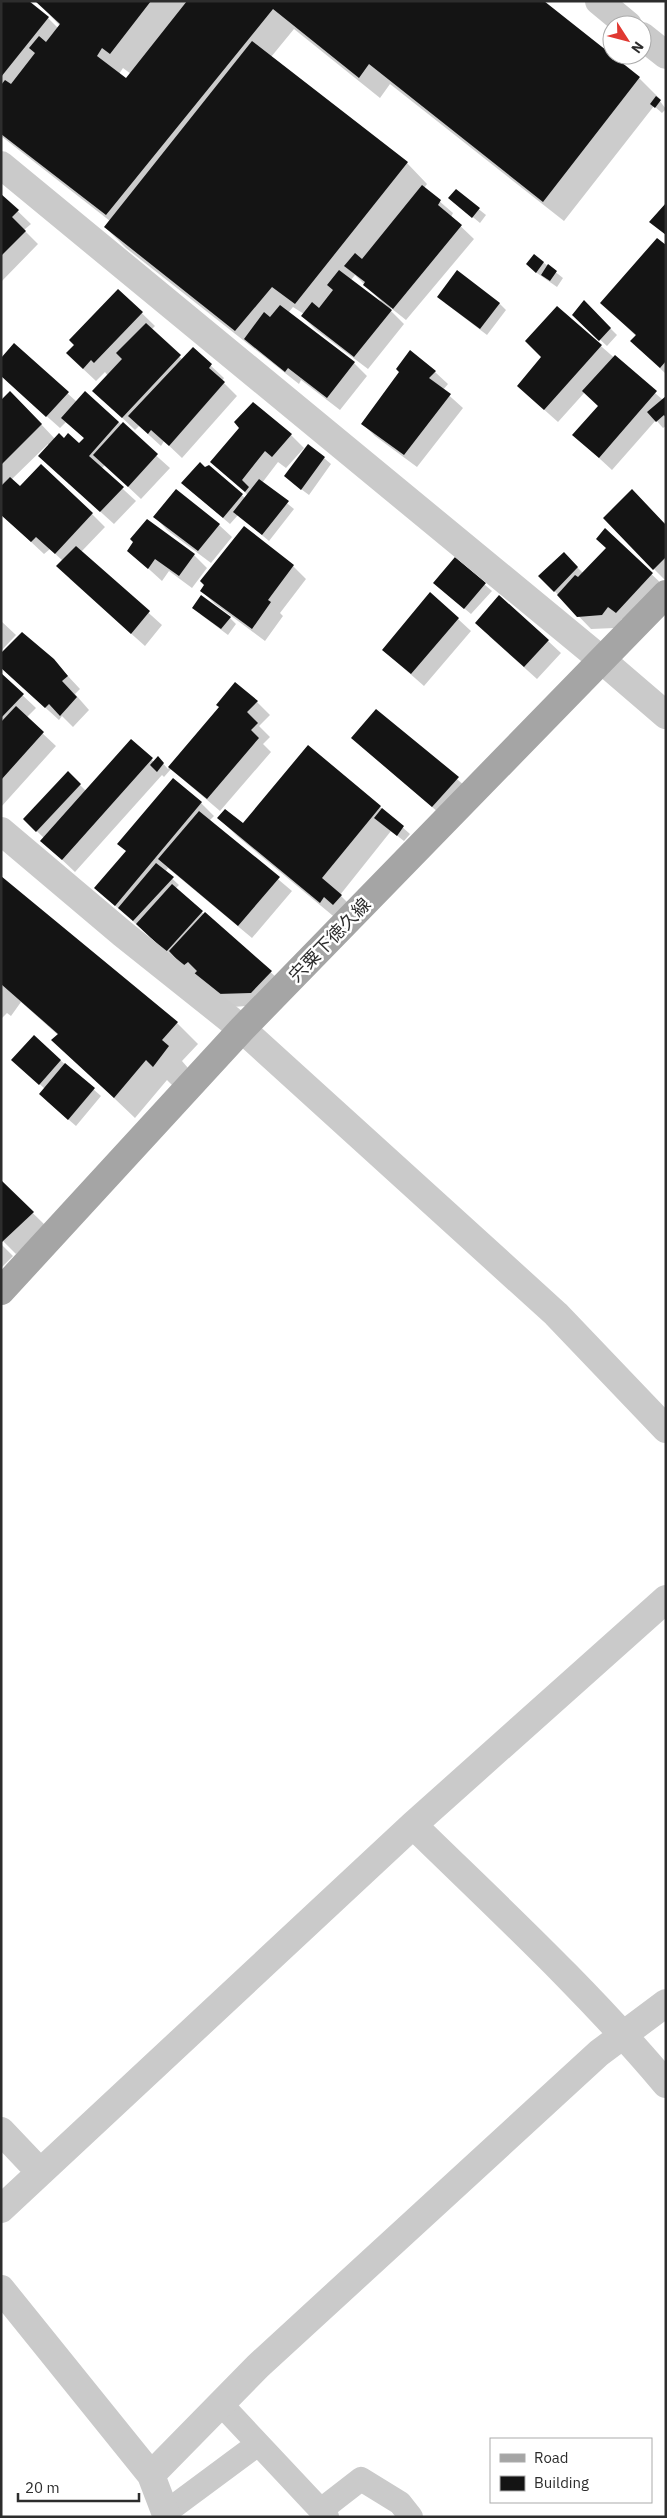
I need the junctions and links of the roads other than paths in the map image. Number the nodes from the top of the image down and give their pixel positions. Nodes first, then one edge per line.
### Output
1 (599, 1) edge
2 (616, 15) edge
3 (652, 44) edge
4 (666, 55) edge
5 (1, 165) edge
6 (666, 594) edge
7 (603, 661) junction
8 (666, 715) edge
9 (1, 831) edge
10 (242, 1029) junction
11 (1, 1291) edge
12 (666, 1429) edge
13 (666, 1599) edge
14 (413, 1825) junction
15 (666, 2003) edge
16 (625, 2036) junction
17 (666, 2084) edge
18 (1, 2131) edge
19 (40, 2172) junction
20 (1, 2209) edge
21 (1, 2289) edge
22 (221, 2404) junction
23 (258, 2444) junction
24 (151, 2475) junction
25 (324, 2513) edge
26 (166, 2515) edge
27 (411, 2517) edge

1 - 2 street
3 - 4 street
5 - 7 street
6 - 7 main road, 宍粟下徳久線
7 - 8 street
7 - 10 main road, 宍粟下徳久線
9 - 10 street
10 - 11 main road, 宍粟下徳久線
10 - 12 street
13 - 14 street
14 - 16 street
14 - 19 street
15 - 16 street
16 - 17 street
16 - 22 street
18 - 19 street
19 - 20 street
21 - 24 street
22 - 23 lane
22 - 24 street
23 - 25 lane
23 - 26 lane
24 - 26 street
25 - 27 lane

